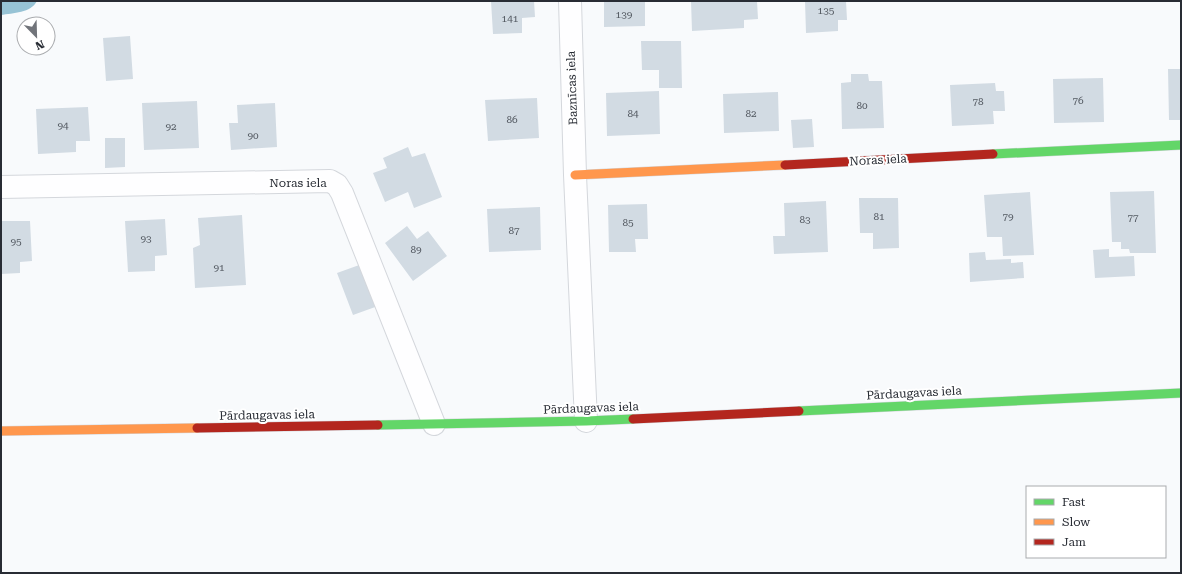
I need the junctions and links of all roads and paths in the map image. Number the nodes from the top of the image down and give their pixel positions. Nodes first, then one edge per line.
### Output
1 (570, 1) edge
2 (1181, 145) edge
3 (575, 175) junction
4 (1, 187) edge
5 (1181, 393) edge
6 (586, 421) junction
7 (434, 424) junction
8 (1, 431) edge

1 - 3 street, Baznīcas iela
2 - 3 street, Noras iela
3 - 6 street, Baznīcas iela
4 - 7 street, Noras iela
5 - 6 street, Pārdaugavas iela
6 - 7 street, Pārdaugavas iela
7 - 8 street, Pārdaugavas iela

